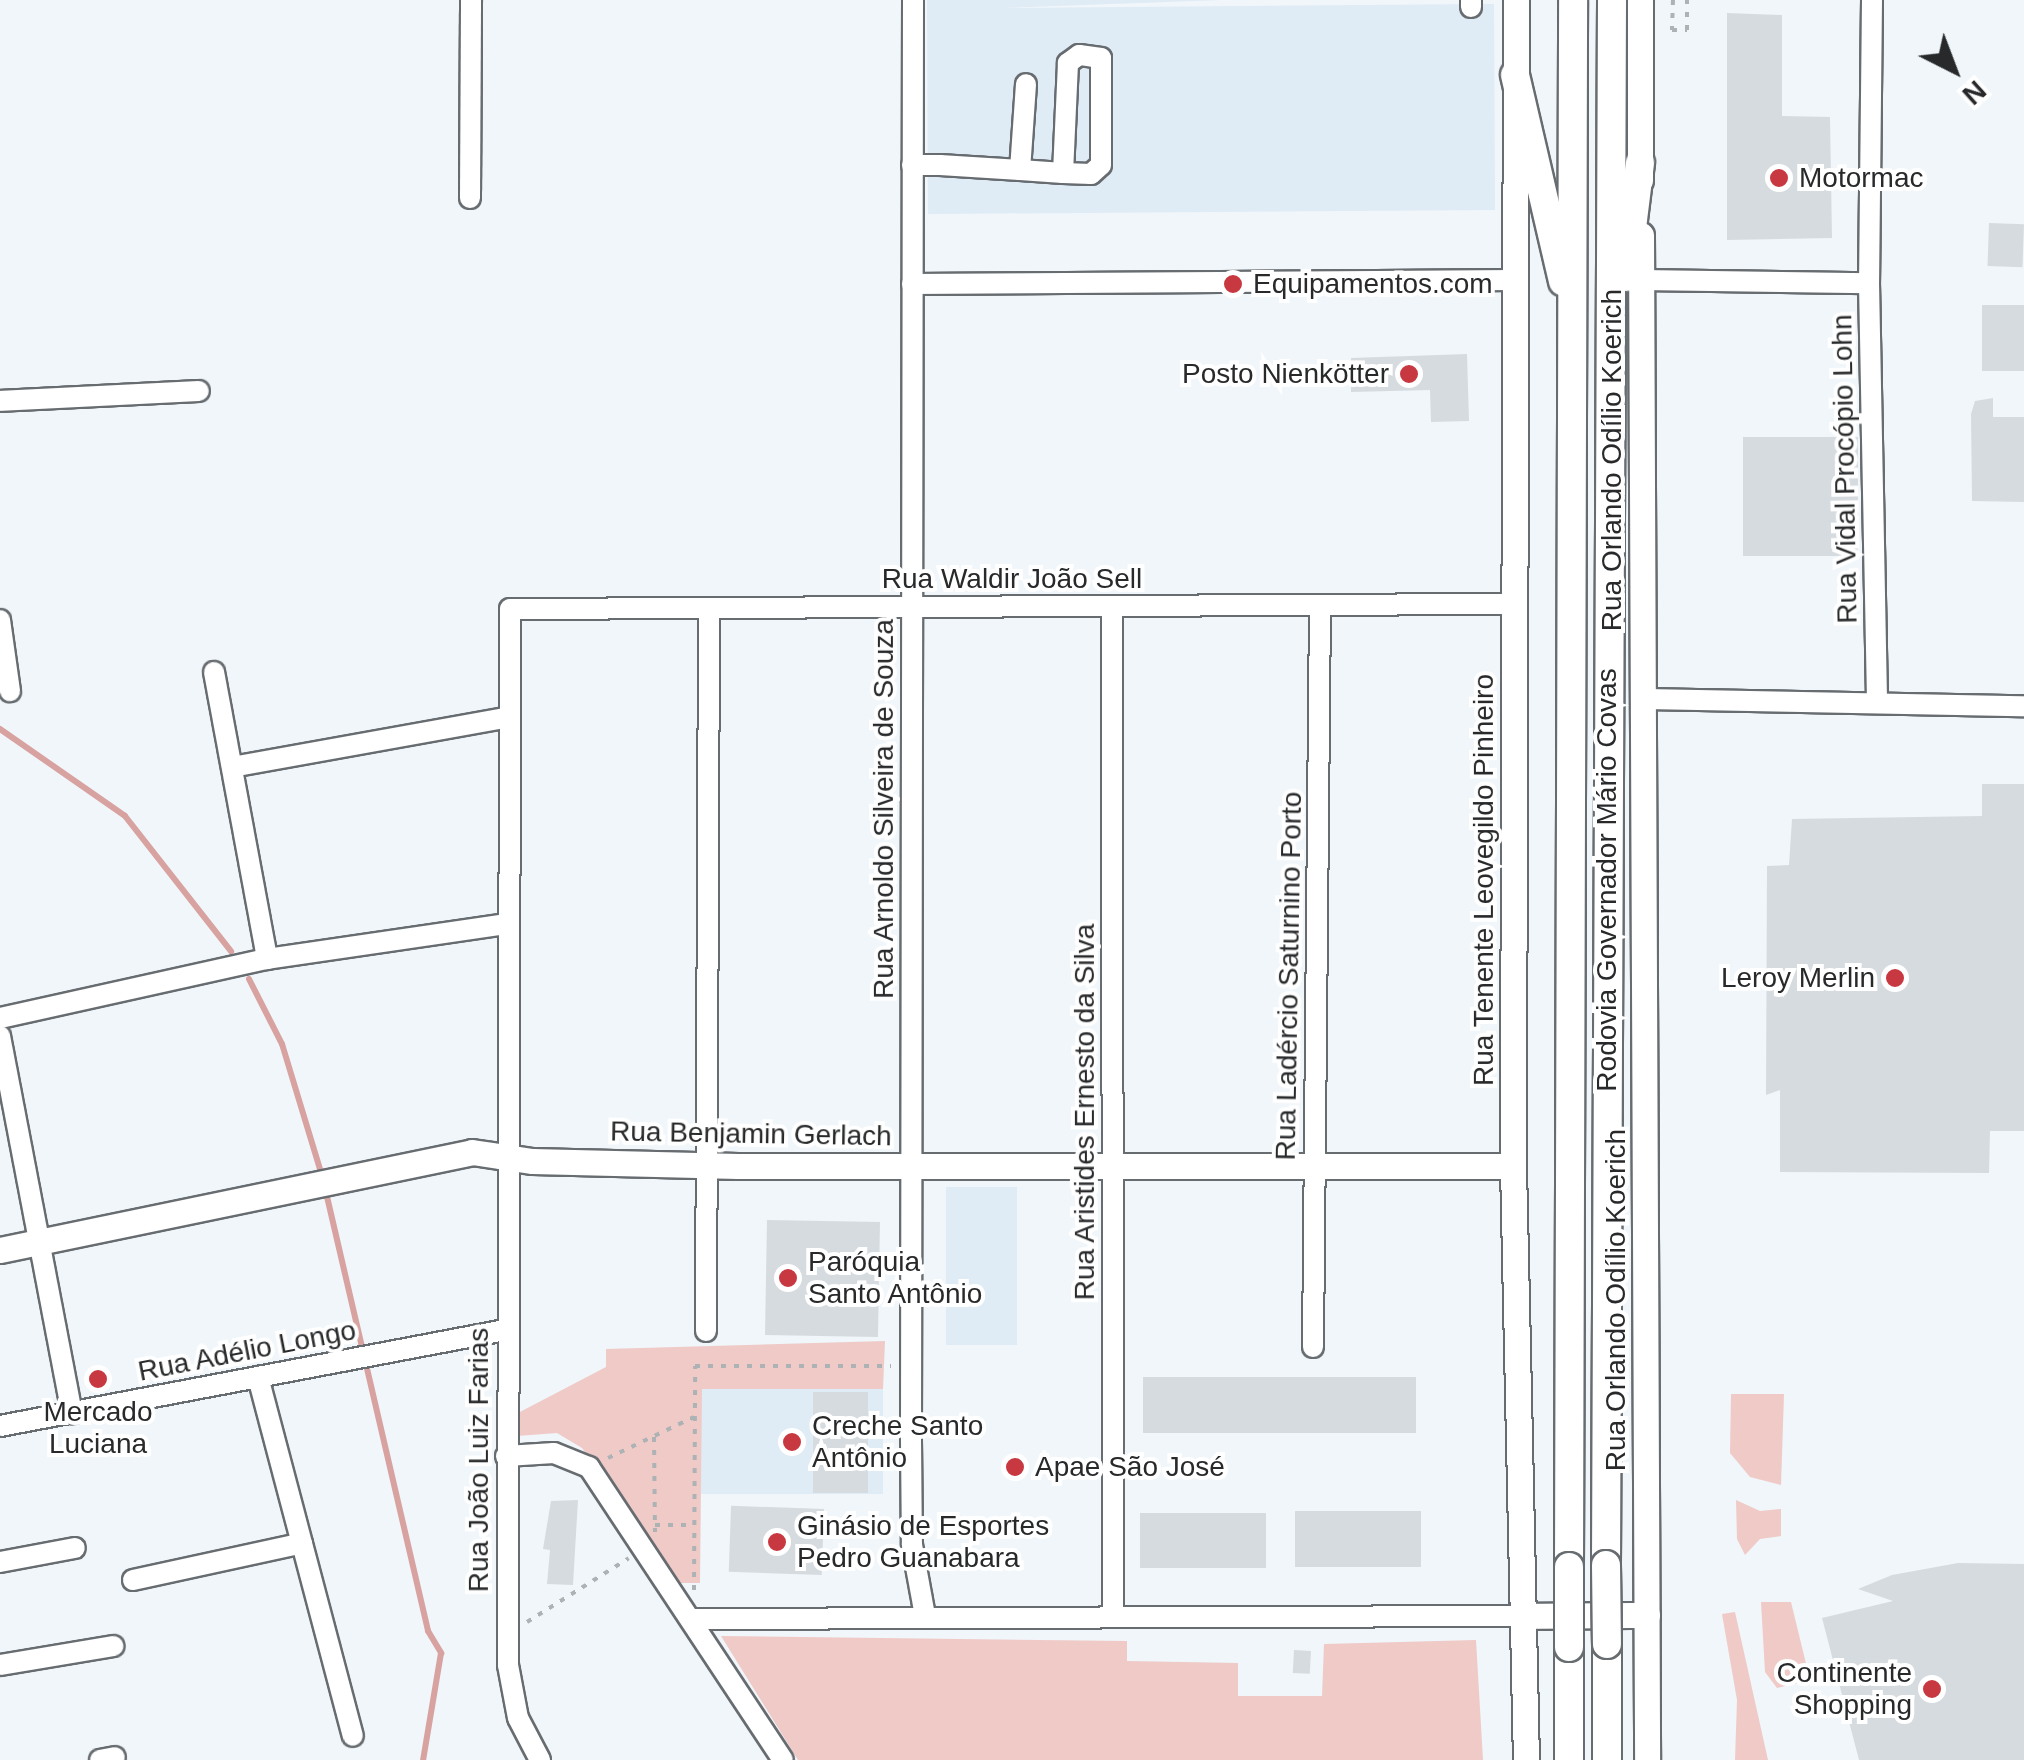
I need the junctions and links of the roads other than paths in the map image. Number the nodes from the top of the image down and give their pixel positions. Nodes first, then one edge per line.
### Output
1 (471, 0) edge
2 (913, 0) edge
3 (1516, 0) edge
4 (1573, 0) edge
5 (1612, 0) edge
6 (1640, 0) edge
7 (1872, 0) edge
8 (1515, 75) junction
9 (1026, 84) dead end
10 (1640, 163) junction
11 (912, 165) junction
12 (1020, 170) junction
13 (1063, 172) junction
14 (470, 198) dead end
15 (1515, 280) junction
16 (1641, 280) junction
17 (912, 284) junction
18 (1869, 284) junction
19 (1572, 317) junction
20 (199, 391) dead end
21 (1612, 398) junction
22 (0, 400) edge
23 (1514, 604) junction
24 (1112, 606) junction
25 (1320, 606) junction
26 (912, 607) junction
27 (510, 608) joint
28 (709, 608) junction
29 (0, 620) edge
30 (214, 672) dead end
31 (10, 690) dead end
32 (1643, 699) junction
33 (1877, 703) junction
34 (2024, 706) edge
35 (509, 718) junction
36 (232, 767) junction
37 (507, 924) junction
38 (266, 959) junction
39 (0, 1018) edge
40 (0, 1036) edge
41 (9, 1132) edge
42 (509, 1154) junction
43 (708, 1166) junction
44 (910, 1166) junction
45 (1112, 1166) junction
46 (1315, 1166) junction
47 (1513, 1166) junction
48 (40, 1242) junction
49 (0, 1250) edge
50 (505, 1330) junction
51 (706, 1331) dead end
52 (1313, 1347) dead end
53 (258, 1377) junction
54 (72, 1413) junction
55 (0, 1426) edge
56 (506, 1456) junction
57 (302, 1543) junction
58 (75, 1548) dead end
59 (0, 1562) edge
60 (134, 1580) dead end
61 (1647, 1615) junction
62 (925, 1616) junction
63 (1113, 1616) junction
64 (1525, 1616) junction
65 (694, 1619) junction
66 (113, 1646) dead end
67 (0, 1666) edge
68 (352, 1736) dead end
69 (540, 1760) edge
70 (783, 1760) edge
71 (1526, 1760) edge
72 (1569, 1760) edge
73 (1607, 1760) edge
74 (1647, 1760) edge

1 - 14 street
2 - 11 street, Rua Arnoldo Silveira de Souza
3 - 8 main road, Rua Tenente Leovegildo Pinheiro
4 - 19 highway, Rodovia Governador Mário Covas
5 - 21 highway, Rodovia Governador Mário Covas
6 - 10 main road, Rua Orlando Odílio Koerich
7 - 18 street, Rua Vidal Procópio Lohn
8 - 15 main road, Rua Tenente Leovegildo Pinheiro
8 - 19 highway
9 - 12 street
10 - 16 main road, Rua Orlando Odílio Koerich
10 - 21 highway
11 - 12 street
11 - 17 street, Rua Arnoldo Silveira de Souza
12 - 13 street
13 - 13 street
15 - 17 street
15 - 23 main road, Rua Tenente Leovegildo Pinheiro
16 - 18 street
16 - 32 main road, Rua Orlando Odílio Koerich
17 - 26 street, Rua Arnoldo Silveira de Souza
18 - 33 street, Rua Vidal Procópio Lohn
19 - 72 highway, Rodovia Governador Mário Covas, bridge
20 - 22 street
21 - 73 highway, Rodovia Governador Mário Covas, bridge
23 - 25 street, Rua Waldir João Sell
23 - 47 main road, Rua Tenente Leovegildo Pinheiro
24 - 25 street, Rua Waldir João Sell
24 - 26 street, Rua Waldir João Sell
24 - 45 street, Rua Aristides Ernesto da Silva
25 - 46 street, Rua Ladércio Saturnino Porto
26 - 28 street, Rua Waldir João Sell
26 - 44 street, Rua Arnoldo Silveira de Souza
27 - 28 street, Rua Waldir João Sell
27 - 35 street, Rua João Luiz Farias
28 - 43 street
29 - 31 street
30 - 36 street
32 - 33 street
32 - 61 main road, Rua Orlando Odílio Koerich
33 - 34 street
35 - 36 street
35 - 37 street, Rua João Luiz Farias
36 - 38 street
37 - 38 street
37 - 42 street, Rua João Luiz Farias
38 - 39 street
40 - 41 street
41 - 48 street
42 - 43 main road, Rua Benjamin Gerlach
42 - 48 main road, Rua Benjamin Gerlach
42 - 50 street, Rua João Luiz Farias
43 - 44 main road, Rua Benjamin Gerlach
43 - 51 street
44 - 45 main road, Rua Benjamin Gerlach
44 - 62 street, Rua Arnoldo Silveira de Souza
45 - 46 main road, Rua Benjamin Gerlach
45 - 63 street, Rua Aristides Ernesto da Silva
46 - 47 main road, Rua Benjamin Gerlach
46 - 52 street, Rua Ladércio Saturnino Porto
47 - 64 main road, Rua Tenente Leovegildo Pinheiro
48 - 49 main road, Rua Benjamin Gerlach
48 - 54 street
50 - 53 street, Rua Adélio Longo
50 - 56 street, Rua João Luiz Farias
53 - 54 street, Rua Adélio Longo
53 - 57 street
54 - 55 street, Rua Adélio Longo
56 - 65 street
56 - 69 street, Rua João Luiz Farias
57 - 60 street
57 - 68 street
58 - 59 street
61 - 64 main road
61 - 74 main road, Rua Orlando Odílio Koerich
62 - 63 street
62 - 65 street
63 - 64 street
64 - 71 main road, Rua Tenente Leovegildo Pinheiro
65 - 70 street
66 - 67 street

